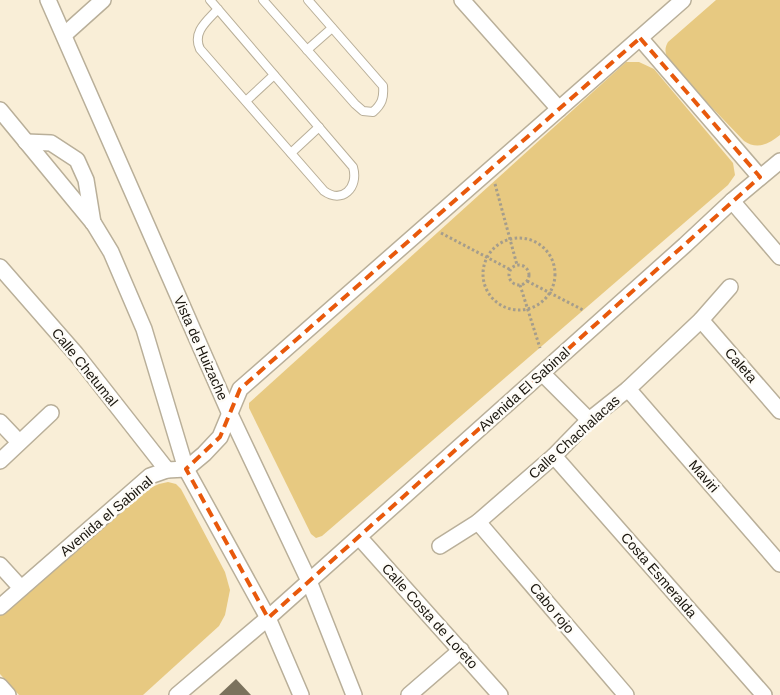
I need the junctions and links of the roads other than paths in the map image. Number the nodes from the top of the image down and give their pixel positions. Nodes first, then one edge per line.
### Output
1 (48, 0) edge
2 (103, 0) edge
3 (210, 0) edge
4 (263, 0) edge
5 (308, 0) edge
6 (462, 0) edge
7 (683, 0) edge
8 (218, 9) junction
9 (332, 28) junction
10 (64, 35) junction
11 (640, 38) junction
12 (307, 50) junction
13 (274, 74) junction
14 (246, 102) junction
15 (559, 109) junction
16 (0, 110) edge
17 (319, 127) junction
18 (26, 142) junction
19 (291, 153) junction
20 (780, 161) edge
21 (760, 177) junction
22 (732, 201) junction
23 (94, 224) junction
24 (780, 257) edge
25 (0, 267) edge
26 (730, 287) dead end
27 (702, 320) junction
28 (542, 373) junction
29 (628, 389) junction
30 (780, 411) edge
31 (229, 412) junction
32 (51, 413) dead end
33 (589, 420) junction
34 (0, 422) edge
35 (19, 442) junction
36 (554, 456) junction
37 (0, 461) edge
38 (186, 469) junction
39 (168, 470) junction
40 (478, 522) junction
41 (359, 537) junction
42 (440, 546) dead end
43 (780, 564) edge
44 (0, 565) edge
45 (309, 581) junction
46 (21, 588) junction
47 (0, 607) edge
48 (268, 618) junction
49 (461, 650) junction
50 (0, 686) edge
51 (8, 695) edge
52 (177, 695) edge
53 (301, 695) edge
54 (354, 695) edge
55 (409, 695) edge
56 (500, 695) edge
57 (626, 695) edge
58 (764, 695) edge

1 - 10 street, Vista de Huizache
2 - 10 street
3 - 8 lane
4 - 12 lane
5 - 9 lane
6 - 15 street
7 - 11 street
8 - 13 lane
8 - 14 lane
9 - 12 lane
9 - 12 lane
10 - 31 street, Vista de Huizache
11 - 15 street
11 - 21 street
13 - 14 lane
13 - 17 lane
14 - 19 lane
15 - 31 street
16 - 18 street
17 - 19 lane
17 - 19 lane
18 - 23 street
18 - 23 street
20 - 21 street, Avenida El Sabinal
21 - 22 street, Avenida El Sabinal
22 - 24 street
22 - 28 street, Avenida El Sabinal
23 - 38 street
25 - 39 street, Calle Chetumal
26 - 27 street, Calle Chachalacas
27 - 29 street, Calle Chachalacas
27 - 30 street, Caleta
28 - 33 street
28 - 41 street, Avenida El Sabinal
29 - 33 street, Calle Chachalacas
29 - 43 street, Maviri
31 - 38 street
31 - 45 street, Vista de Huizache
32 - 35 street
33 - 36 street, Calle Chachalacas
34 - 35 street
35 - 37 street
36 - 40 street, Calle Chachalacas
36 - 58 street, Costa Esmeralda
38 - 39 street, Avenida el Sabinal
38 - 48 street
39 - 46 street, Avenida el Sabinal
40 - 42 street, Calle Chachalacas
40 - 57 street, Cabo rojo
41 - 45 street, Avenida El Sabinal
41 - 49 street, Calle Costa de Loreto
44 - 46 street
45 - 48 street, Avenida El Sabinal
45 - 54 street, Vista de Huizache
46 - 47 street, Avenida el Sabinal
48 - 52 street
48 - 53 street
49 - 55 street
49 - 56 street, Calle Costa de Loreto
50 - 51 street

